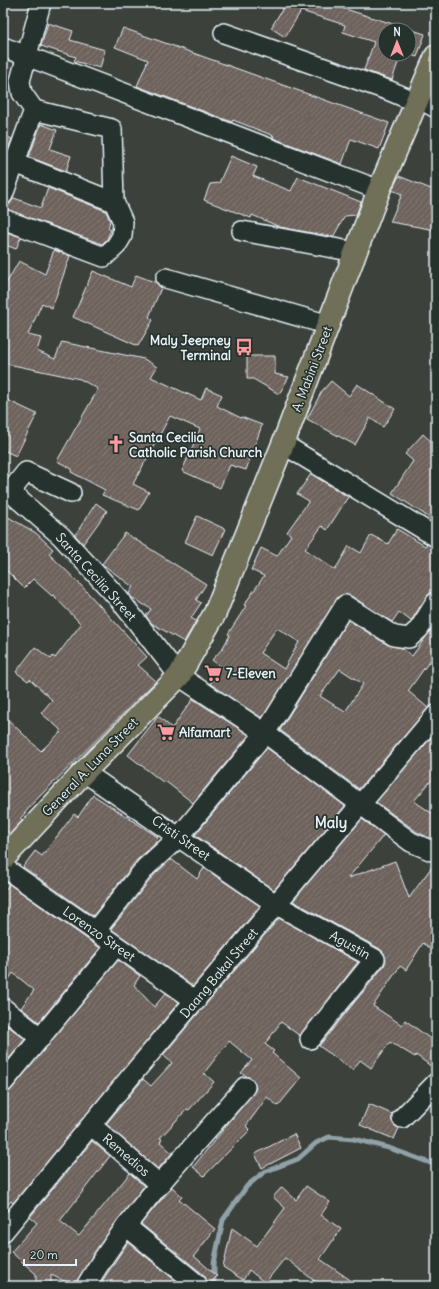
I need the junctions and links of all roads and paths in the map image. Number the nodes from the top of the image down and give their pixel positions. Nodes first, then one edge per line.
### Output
1 (41, 3) edge
2 (224, 33) dead end
3 (3, 47) edge
4 (25, 56) junction
5 (436, 56) edge
6 (424, 103) edge
7 (34, 110) junction
8 (15, 163) junction
9 (379, 190) junction
10 (3, 195) edge
11 (114, 202) junction
12 (3, 219) edge
13 (242, 231) dead end
14 (355, 252) junction
15 (166, 278) dead end
16 (329, 325) junction
17 (284, 444) junction
18 (7, 490) edge
19 (71, 493) dead end
20 (436, 537) edge
21 (436, 602) edge
22 (179, 676) junction
23 (436, 715) edge
24 (265, 732) junction
25 (84, 772) junction
26 (360, 806) junction
27 (179, 837) junction
28 (432, 851) dead end
29 (3, 859) edge
30 (3, 867) edge
31 (277, 905) junction
32 (95, 931) junction
33 (116, 946) junction
34 (196, 1001) junction
35 (3, 1008) edge
36 (41, 1038) junction
37 (310, 1039) dead end
38 (3, 1083) edge
39 (436, 1084) edge
40 (245, 1087) dead end
41 (402, 1118) dead end
42 (92, 1125) junction
43 (160, 1185) junction
44 (126, 1226) junction
45 (3, 1232) edge
46 (197, 1284) dead end
47 (86, 1286) edge

1 - 4 street
2 - 6 street
3 - 4 street
4 - 7 street
4 - 9 street
5 - 6 main road, A. Mabini Street
6 - 9 main road, A. Mabini Street
7 - 8 street
7 - 11 street
8 - 10 street
8 - 11 street
9 - 14 main road, A. Mabini Street
11 - 12 street
13 - 14 street
14 - 16 main road, A. Mabini Street
15 - 16 street
16 - 17 main road, A. Mabini Street
17 - 20 street
17 - 22 main road, A. Mabini Street
18 - 19 street
18 - 22 street, Santa Cecilia Street
21 - 24 street
22 - 24 street, Santa Cecilia Street
22 - 25 main road, General A. Luna Street
23 - 26 street, Daang Bakal Street
24 - 26 street, Santa Cecilia Street
24 - 27 street
25 - 27 street, Cristi Street
25 - 29 main road, General A. Luna Street
26 - 28 street, Santa Cecilia Street
26 - 31 street, Daang Bakal Street
27 - 31 street, Cristi Street
27 - 32 street
30 - 32 street, Lorenzo Street
31 - 34 street, Daang Bakal Street
31 - 37 street, Agustin
32 - 33 street, Lorenzo Street
33 - 34 street, Lorenzo Street
33 - 36 street
34 - 42 street, Daang Bakal Street
35 - 36 street
36 - 38 street
39 - 41 street
40 - 43 street
42 - 43 street, Remedios
42 - 45 street, Daang Bakal Street
43 - 44 street
44 - 46 street
44 - 47 street

